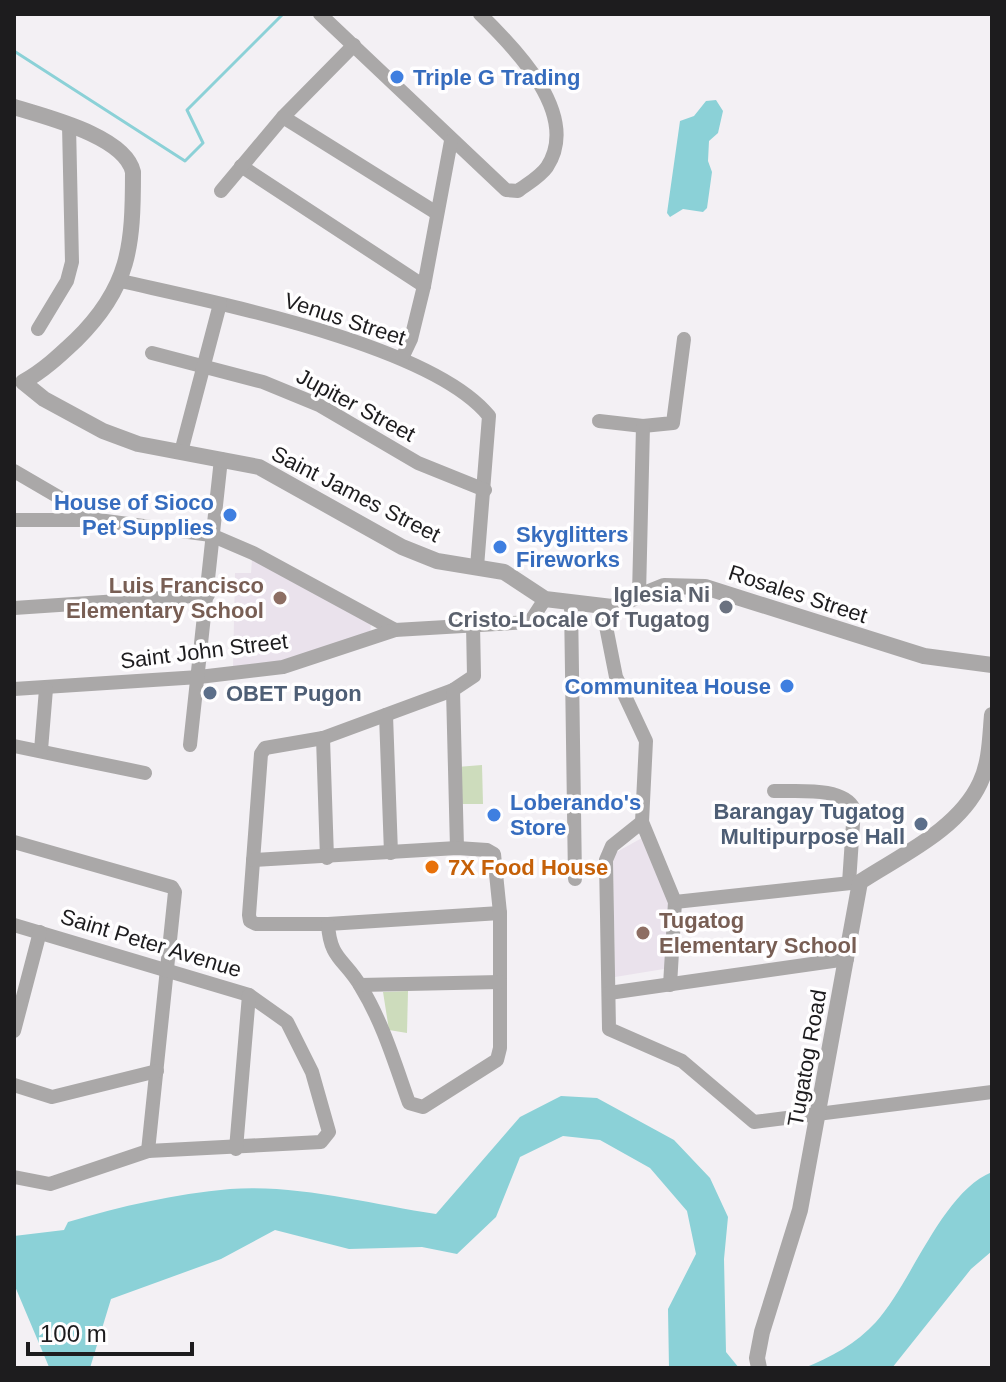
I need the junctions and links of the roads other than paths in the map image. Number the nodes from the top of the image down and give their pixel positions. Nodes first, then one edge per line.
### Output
1 (320, 14) edge
2 (480, 14) edge
3 (354, 45) junction
4 (14, 107) edge
5 (283, 117) junction
6 (69, 125) junction
7 (451, 141) junction
8 (241, 166) junction
9 (221, 191) dead end
10 (435, 212) junction
11 (121, 281) junction
12 (424, 286) junction
13 (220, 304) junction
14 (38, 329) dead end
15 (684, 339) dead end
16 (152, 353) dead end
17 (402, 358) junction
18 (204, 365) junction
19 (18, 385) edge
20 (599, 421) dead end
21 (643, 426) junction
22 (181, 452) junction
23 (221, 459) junction
24 (14, 471) edge
25 (485, 490) junction
26 (14, 520) edge
27 (98, 520) junction
28 (211, 535) junction
29 (477, 567) junction
30 (208, 595) junction
31 (639, 595) junction
32 (545, 599) junction
33 (571, 603) junction
34 (602, 606) junction
35 (14, 608) edge
36 (473, 624) junction
37 (395, 630) junction
38 (992, 665) edge
39 (199, 677) junction
40 (14, 689) edge
41 (46, 689) junction
42 (453, 690) junction
43 (386, 715) junction
44 (992, 715) edge
45 (323, 738) junction
46 (190, 745) dead end
47 (14, 746) edge
48 (41, 750) junction
49 (145, 773) dead end
50 (774, 791) dead end
51 (642, 822) junction
52 (14, 842) edge
53 (457, 848) junction
54 (391, 853) junction
55 (327, 858) junction
56 (253, 860) junction
57 (575, 879) dead end
58 (854, 882) junction
59 (675, 902) junction
60 (500, 913) junction
61 (328, 924) junction
62 (14, 925) edge
63 (40, 932) junction
64 (847, 959) junction
65 (166, 970) junction
66 (500, 982) junction
67 (360, 985) junction
68 (670, 985) junction
69 (609, 993) junction
70 (249, 995) junction
71 (14, 1031) edge
72 (157, 1071) junction
73 (14, 1085) edge
74 (992, 1092) edge
75 (820, 1112) junction
76 (236, 1149) junction
77 (148, 1151) junction
78 (14, 1177) edge
79 (759, 1368) edge

1 - 3 street
2 - 7 street
3 - 5 street
3 - 7 street
4 - 6 street
5 - 8 street
5 - 10 street
6 - 11 street
6 - 14 street
7 - 10 street
8 - 9 street
8 - 12 street
10 - 12 street
11 - 13 street, Venus Street
11 - 19 street
12 - 17 street
13 - 17 street, Venus Street
13 - 18 street
15 - 21 street
16 - 18 street, Jupiter Street
17 - 25 street, Venus Street
18 - 22 street
18 - 25 street, Jupiter Street
19 - 22 street, Saint James Street
20 - 21 street
21 - 31 street
22 - 23 street, Saint James Street
23 - 28 street
23 - 29 street, Saint James Street
24 - 27 street
25 - 29 street, Venus Street
26 - 27 street
27 - 28 street
28 - 30 street
28 - 37 street
29 - 32 street, Saint James Street
30 - 35 street
30 - 39 street
31 - 34 street, Rosales Street
31 - 38 street, Rosales Street
32 - 33 street, Rosales Street
32 - 36 street, Saint John Street
33 - 34 street, Rosales Street
33 - 57 street
34 - 51 street
36 - 37 street, Saint John Street
36 - 42 street
37 - 39 street, Saint John Street
39 - 41 street, Saint John Street
39 - 46 street
40 - 41 street, Saint John Street
41 - 48 street
42 - 43 street
42 - 53 street
43 - 45 street
43 - 54 street
44 - 58 street
45 - 55 street
45 - 56 street
47 - 48 street
48 - 49 street
50 - 58 street
51 - 59 street
51 - 69 street
52 - 65 street
53 - 54 street
53 - 60 street
54 - 55 street
55 - 56 street
56 - 61 street
58 - 59 street
58 - 64 street, Tugatog Road
59 - 68 street
60 - 61 street
60 - 66 street
61 - 67 street
62 - 63 street, Saint Peter Avenue
63 - 65 street, Saint Peter Avenue
63 - 71 street
64 - 68 street
64 - 75 street, Tugatog Road
65 - 70 street, Saint Peter Avenue
65 - 72 street
66 - 67 street
66 - 67 street
68 - 69 street
69 - 75 street
70 - 76 street
70 - 76 street, Saint Peter Avenue
72 - 73 street
72 - 77 street
74 - 75 street
75 - 79 street, Tugatog Road
76 - 77 street
77 - 78 street

